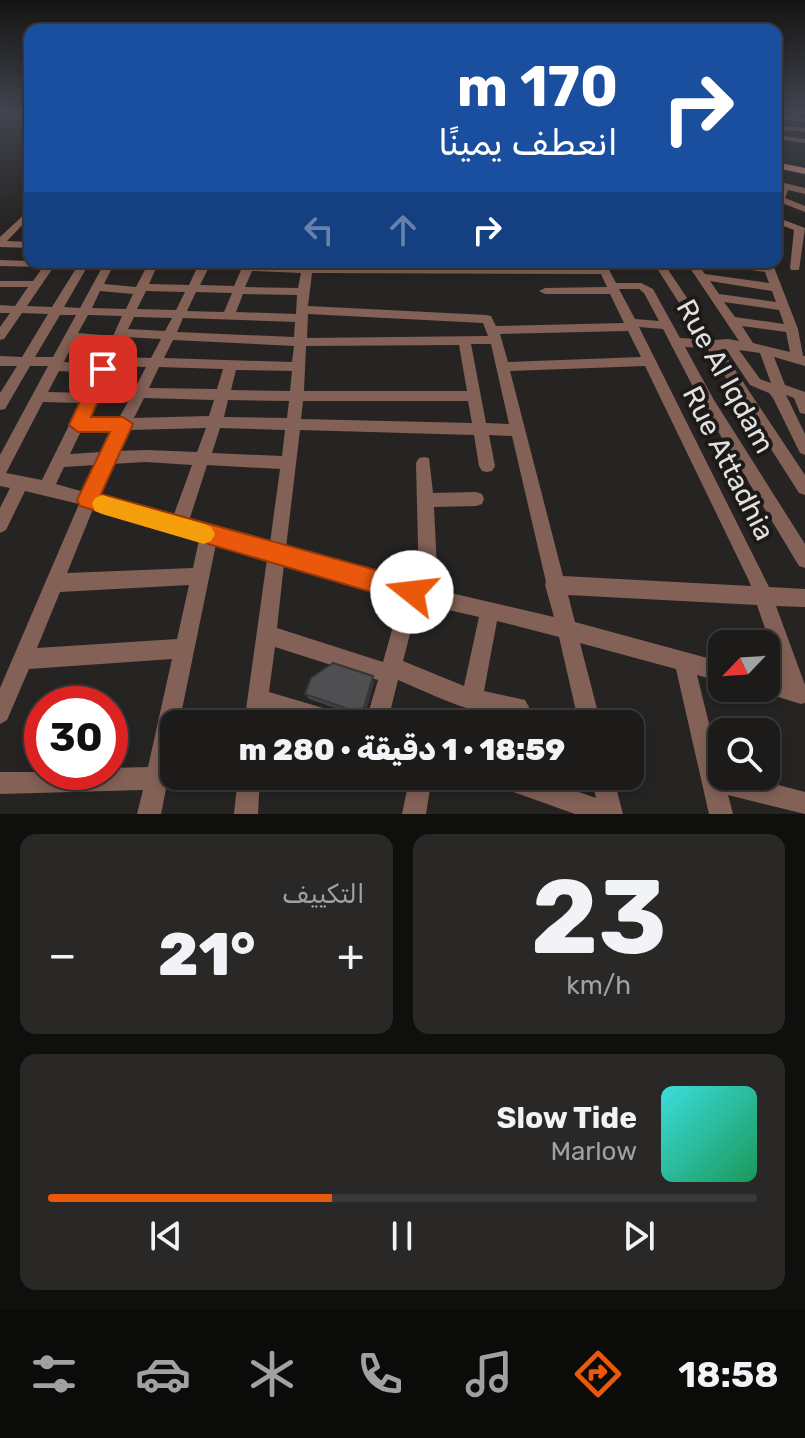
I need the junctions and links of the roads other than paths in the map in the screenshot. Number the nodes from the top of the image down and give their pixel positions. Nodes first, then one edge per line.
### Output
1 (782, 168) edge
2 (805, 174) edge
3 (782, 185) edge
4 (805, 191) edge
5 (782, 200) edge
6 (805, 209) edge
7 (24, 217) edge
8 (782, 222) edge
9 (13, 227) junction
10 (24, 227) edge
11 (802, 230) edge
12 (0, 244) edge
13 (24, 245) edge
14 (0, 263) edge
15 (24, 263) edge
16 (47, 268) edge
17 (81, 268) edge
18 (107, 268) edge
19 (151, 268) edge
20 (202, 268) edge
21 (247, 268) edge
22 (308, 268) edge
23 (603, 268) edge
24 (662, 268) edge
25 (695, 268) edge
26 (771, 268) edge
27 (800, 270) edge
28 (702, 277) junction
29 (0, 284) edge
30 (36, 284) junction
31 (96, 287) junction
32 (191, 288) junction
33 (613, 288) junction
34 (777, 288) junction
35 (140, 289) junction
36 (238, 289) junction
37 (545, 291) dead end
38 (303, 292) junction
39 (716, 297) junction
40 (784, 307) junction
41 (0, 309) edge
42 (17, 309) junction
43 (55, 312) junction
44 (178, 312) junction
45 (127, 313) junction
46 (82, 314) junction
47 (229, 314) junction
48 (303, 314) junction
49 (733, 321) junction
50 (631, 325) junction
51 (667, 325) junction
52 (792, 329) junction
53 (0, 335) edge
54 (494, 335) junction
55 (167, 336) junction
56 (70, 337) junction
57 (117, 337) junction
58 (464, 339) junction
59 (302, 342) junction
60 (677, 342) junction
61 (712, 342) junction
62 (728, 343) junction
63 (749, 346) junction
64 (765, 350) junction
65 (154, 360) junction
66 (801, 360) edge
67 (0, 361) edge
68 (26, 361) junction
69 (649, 361) junction
70 (56, 364) junction
71 (231, 364) junction
72 (105, 365) junction
73 (299, 367) junction
74 (502, 367) junction
75 (140, 391) junction
76 (224, 393) junction
77 (92, 395) junction
78 (297, 396) junction
79 (474, 396) junction
80 (39, 397) junction
81 (0, 405) edge
82 (805, 409) edge
83 (215, 422) junction
84 (123, 424) junction
85 (78, 425) junction
86 (292, 426) junction
87 (480, 430) junction
88 (516, 430) junction
89 (805, 449) edge
90 (203, 458) junction
91 (106, 459) junction
92 (61, 461) junction
93 (286, 463) junction
94 (424, 463) dead end
95 (487, 466) dead end
96 (0, 470) edge
97 (0, 479) edge
98 (21, 482) junction
99 (46, 488) junction
100 (805, 488) edge
101 (476, 499) dead end
102 (87, 500) junction
103 (426, 500) junction
104 (0, 525) edge
105 (178, 527) junction
106 (209, 535) junction
107 (275, 552) junction
108 (805, 560) edge
109 (201, 576) junction
110 (54, 583) junction
111 (554, 585) junction
112 (420, 595) junction
113 (765, 595) junction
114 (805, 598) edge
115 (489, 612) junction
116 (567, 631) junction
117 (266, 634) junction
118 (185, 648) junction
119 (22, 659) junction
120 (684, 662) junction
121 (708, 668) edge
122 (391, 670) junction
123 (780, 688) edge
124 (801, 694) edge
125 (258, 699) junction
126 (472, 700) junction
127 (518, 707) dead end
128 (257, 710) edge
129 (294, 710) edge
130 (380, 710) edge
131 (587, 710) edge
132 (0, 713) edge
133 (708, 762) edge
134 (158, 778) junction
135 (0, 783) edge
136 (248, 790) edge
137 (418, 790) edge
138 (540, 790) edge
139 (605, 790) edge
140 (715, 790) edge
141 (753, 790) edge
142 (805, 804) edge
143 (149, 814) edge
144 (246, 814) edge
145 (414, 814) edge
146 (610, 814) edge
147 (721, 814) edge

1 - 2 street
3 - 4 street
5 - 6 street
7 - 9 street
8 - 11 street
9 - 10 street
9 - 12 street
11 - 27 street
12 - 13 street
14 - 15 street
16 - 30 street
17 - 43 street
18 - 31 street
19 - 35 street
20 - 32 street
21 - 36 street
22 - 38 street
23 - 33 street, Rue Attadhia
24 - 61 street
25 - 28 street
26 - 34 street
28 - 34 street
28 - 39 street
29 - 30 street
30 - 42 street
31 - 35 street
31 - 46 street
32 - 35 street
32 - 36 street
32 - 44 street
33 - 37 street
33 - 50 street, Rue Attadhia
33 - 51 street, Rue Al Iqdam
34 - 40 street
35 - 45 street
36 - 38 street
36 - 47 street
38 - 48 street
39 - 40 street
39 - 49 street
40 - 52 street
41 - 42 street
42 - 43 street
42 - 53 street
43 - 46 street
43 - 68 street
44 - 45 street
44 - 47 street
44 - 55 street
45 - 46 street
45 - 57 street
46 - 56 street
47 - 48 street
48 - 54 street
48 - 59 street
49 - 52 street
49 - 63 street
50 - 51 street
50 - 54 street
50 - 69 street, Rue Attadhia
51 - 60 street, Rue Al Iqdam
52 - 66 street
54 - 58 street
54 - 74 street
55 - 57 street
55 - 59 street
55 - 65 street
56 - 57 street
56 - 70 street
57 - 72 street
58 - 59 street
58 - 79 street
59 - 73 street
60 - 61 street
60 - 108 street, Rue Al Iqdam
61 - 62 street
61 - 100 street
62 - 63 street
62 - 89 street
63 - 64 street
64 - 66 street
64 - 82 street
65 - 71 street
65 - 72 street
65 - 75 street
67 - 68 street
68 - 70 street
68 - 81 street
69 - 74 street
69 - 113 street, Rue Attadhia
70 - 72 street
70 - 80 street
71 - 73 street
71 - 76 street
72 - 77 street
73 - 78 street
74 - 88 street
75 - 76 street
75 - 77 street
75 - 84 street
76 - 78 street
76 - 83 street
77 - 80 street
77 - 85 street
78 - 79 street
78 - 86 street
79 - 87 street
80 - 96 street
83 - 84 street
83 - 86 street
83 - 90 street
84 - 85 street
84 - 91 street
85 - 92 street
86 - 87 street
86 - 93 street
87 - 88 street
87 - 95 street
88 - 111 street
90 - 91 street
90 - 93 street
90 - 105 street
91 - 92 street
91 - 102 street
92 - 99 street
93 - 107 street
94 - 103 street
97 - 98 street
98 - 99 street
98 - 104 street
99 - 102 street
101 - 103 street
102 - 105 street
102 - 110 street
103 - 112 street
105 - 106 street
106 - 107 street
106 - 109 street
107 - 112 street
107 - 117 street
109 - 110 street
109 - 118 street
110 - 119 street
111 - 113 street
111 - 116 street
112 - 115 street
112 - 122 street
113 - 114 street
113 - 124 street, Rue Attadhia
115 - 116 street
115 - 126 street
116 - 120 street
116 - 131 street
117 - 122 street
117 - 125 street
118 - 119 street
118 - 134 street
119 - 132 street
120 - 121 street
120 - 133 street
122 - 126 street
122 - 130 street
123 - 124 street
125 - 128 street
125 - 129 street
126 - 127 street
134 - 135 street
134 - 143 street
136 - 144 street
137 - 145 street
138 - 146 street
139 - 146 street
140 - 147 street
141 - 142 street

